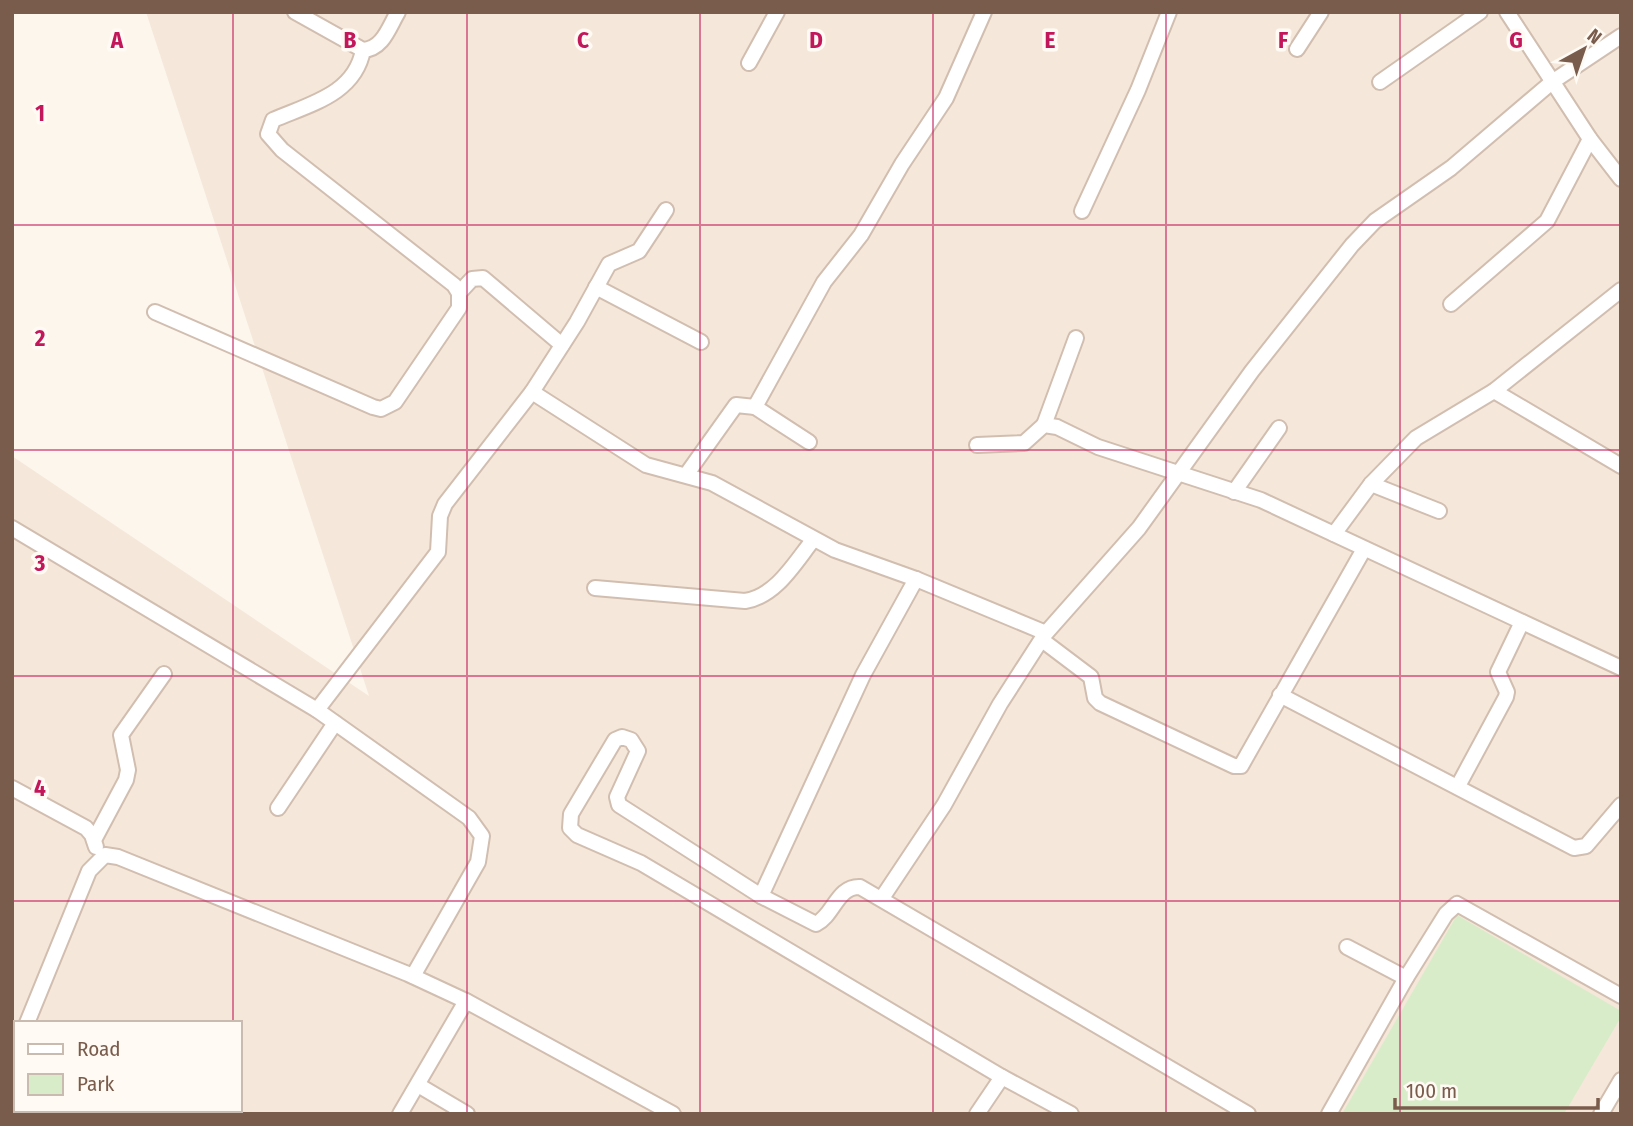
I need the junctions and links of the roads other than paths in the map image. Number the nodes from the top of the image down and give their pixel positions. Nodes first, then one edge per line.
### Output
1 (295, 12) edge
2 (398, 12) edge
3 (777, 12) edge
4 (984, 12) edge
5 (1169, 12) edge
6 (1321, 12) edge
7 (1480, 12) edge
8 (1507, 12) edge
9 (1621, 36) edge
10 (1297, 49) dead end
11 (363, 50) junction
12 (749, 63) dead end
13 (1380, 82) dead end
14 (1552, 82) junction
15 (1590, 139) junction
16 (1619, 171) edge
17 (666, 210) dead end
18 (1082, 211) dead end
19 (596, 287) junction
20 (1621, 290) edge
21 (459, 293) junction
22 (1451, 304) dead end
23 (155, 312) dead end
24 (1076, 338) dead end
25 (701, 342) dead end
26 (562, 345) junction
27 (1494, 391) junction
28 (532, 392) junction
29 (755, 407) junction
30 (1045, 425) junction
31 (1279, 428) dead end
32 (809, 442) dead end
33 (977, 445) dead end
34 (1621, 466) edge
35 (1177, 471) junction
36 (686, 475) junction
37 (1371, 484) junction
38 (1234, 492) junction
39 (1439, 510) dead end
40 (12, 528) edge
41 (1334, 534) junction
42 (813, 540) junction
43 (1364, 549) junction
44 (916, 579) junction
45 (595, 588) dead end
46 (1522, 622) junction
47 (1044, 637) junction
48 (1621, 668) edge
49 (164, 674) dead end
50 (1280, 695) junction
51 (317, 710) junction
52 (334, 723) junction
53 (1458, 786) junction
54 (12, 788) edge
55 (1621, 806) edge
56 (278, 808) dead end
57 (94, 840) junction
58 (98, 859) junction
59 (761, 896) junction
60 (882, 898) junction
61 (1347, 947) dead end
62 (413, 976) junction
63 (1406, 978) junction
64 (1621, 996) edge
65 (466, 1001) junction
66 (28, 1021) edge
67 (1002, 1077) junction
68 (1621, 1080) edge
69 (418, 1084) junction
70 (400, 1114) edge
71 (467, 1114) edge
72 (673, 1114) edge
73 (976, 1114) edge
74 (1071, 1114) edge
75 (1248, 1114) edge
76 (1329, 1114) edge
77 (1601, 1114) edge

1 - 11 street
2 - 11 street
3 - 12 street
4 - 29 street
5 - 18 street
6 - 10 street
7 - 13 street
8 - 14 street
9 - 14 street
11 - 21 street
14 - 15 street
14 - 35 street
15 - 16 street
15 - 22 street
17 - 19 street
19 - 25 street
19 - 26 street
20 - 27 street
21 - 23 street
21 - 26 street
24 - 30 street
26 - 28 street
27 - 34 street
27 - 37 street
28 - 36 street
28 - 51 street
29 - 32 street
29 - 36 street
30 - 33 street
30 - 35 street
31 - 38 street
35 - 38 street
35 - 47 street
36 - 42 street
37 - 39 street
37 - 41 street
38 - 41 street
40 - 51 street
41 - 43 street
42 - 44 street
42 - 45 street
43 - 46 street
43 - 50 street
44 - 47 street
44 - 59 street
46 - 48 street
46 - 53 street
47 - 50 street
47 - 60 street
49 - 57 street
50 - 53 street
51 - 52 street
52 - 56 street
52 - 62 street
53 - 55 street
54 - 57 street
57 - 58 street
58 - 62 street
58 - 66 street
59 - 60 street
59 - 67 street
60 - 75 street
61 - 63 street
62 - 65 street
63 - 64 street
63 - 76 street
65 - 69 street
65 - 72 street
67 - 73 street
67 - 74 street
68 - 77 street
69 - 70 street
69 - 71 street

